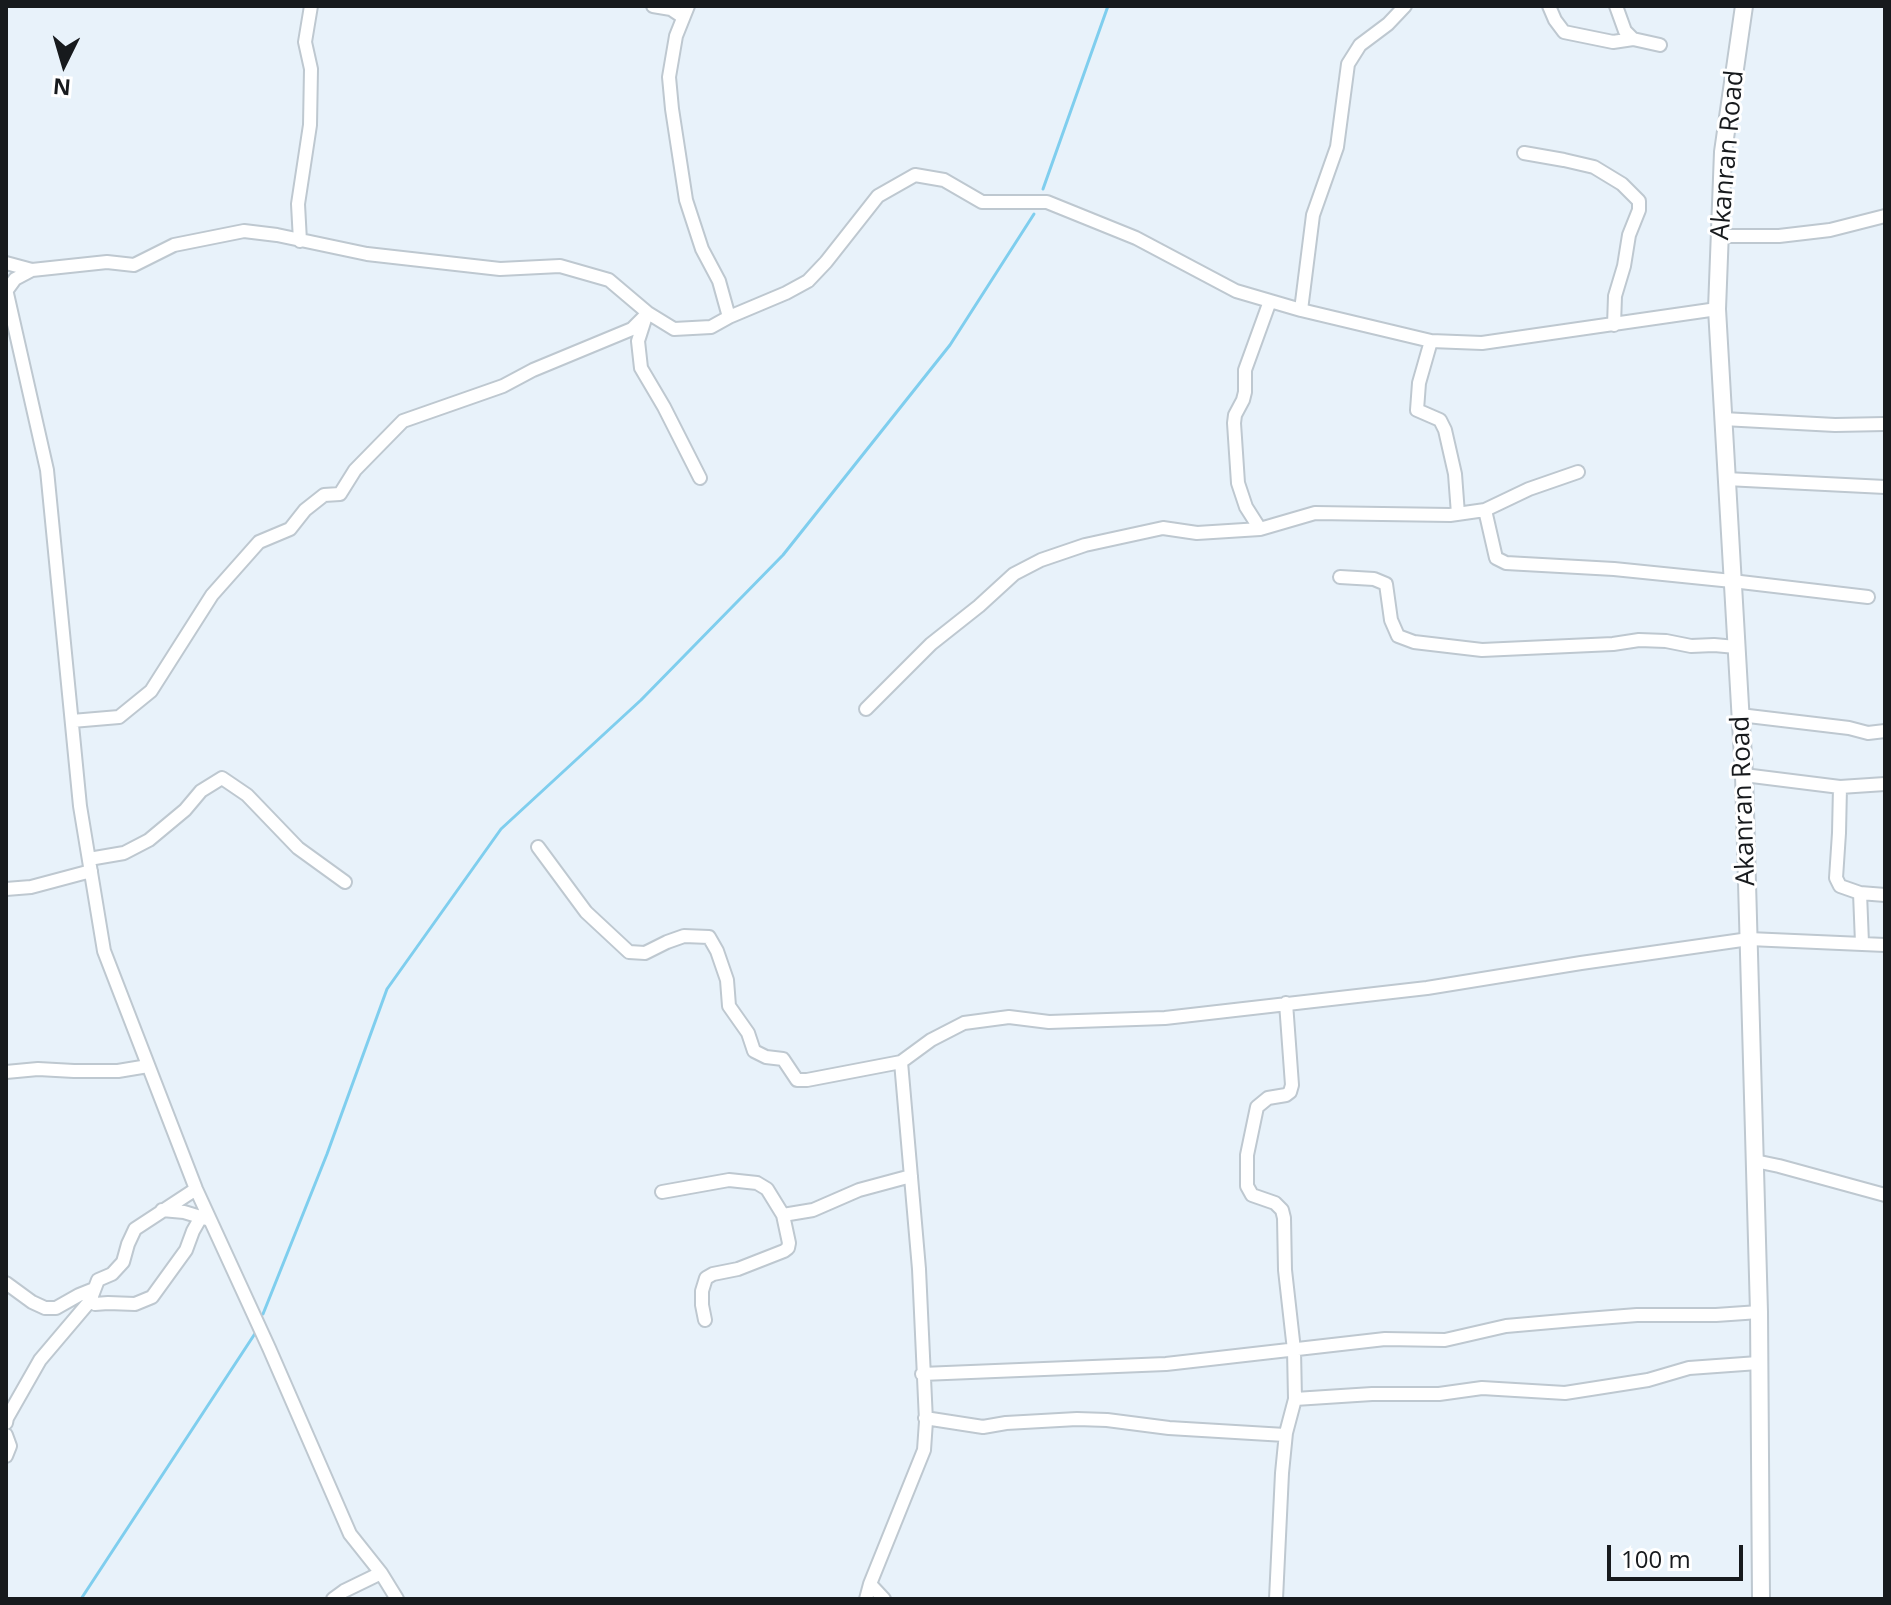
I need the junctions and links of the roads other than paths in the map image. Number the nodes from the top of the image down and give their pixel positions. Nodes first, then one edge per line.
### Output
1 (311, 6) edge
2 (653, 6) edge
3 (1405, 6) edge
4 (1549, 6) edge
5 (1616, 6) edge
6 (1744, 6) edge
7 (685, 11) edge
8 (1633, 39) junction
9 (1660, 45) dead end
10 (1524, 153) dead end
11 (1885, 216) edge
12 (1720, 236) junction
13 (300, 241) junction
14 (6, 263) edge
15 (32, 270) junction
16 (6, 289) edge
17 (1270, 301) junction
18 (1717, 309) junction
19 (1301, 310) junction
20 (648, 313) junction
21 (729, 317) junction
22 (1614, 325) junction
23 (1431, 341) junction
24 (1723, 419) junction
25 (1885, 424) edge
26 (1578, 472) dead end
27 (700, 478) dead end
28 (1726, 479) junction
29 (1885, 487) edge
30 (1485, 510) junction
31 (1458, 514) junction
32 (1260, 529) junction
33 (1340, 577) dead end
34 (1732, 581) junction
35 (1868, 597) dead end
36 (1736, 647) junction
37 (866, 709) dead end
38 (1740, 715) junction
39 (72, 721) junction
40 (1885, 731) edge
41 (1744, 775) junction
42 (1885, 784) edge
43 (1840, 787) junction
44 (538, 847) dead end
45 (90, 865) junction
46 (345, 882) dead end
47 (6, 889) edge
48 (1860, 893) junction
49 (1885, 895) edge
50 (1749, 939) junction
51 (1862, 943) junction
52 (1885, 945) edge
53 (1286, 1003) junction
54 (901, 1062) junction
55 (148, 1066) junction
56 (6, 1072) edge
57 (1755, 1161) junction
58 (911, 1176) junction
59 (196, 1189) junction
60 (662, 1192) dead end
61 (1885, 1195) edge
62 (161, 1210) junction
63 (783, 1215) junction
64 (205, 1218) junction
65 (6, 1283) edge
66 (92, 1295) junction
67 (1759, 1312) junction
68 (705, 1320) dead end
69 (1294, 1350) junction
70 (1758, 1363) junction
71 (922, 1374) junction
72 (1295, 1399) junction
73 (925, 1418) junction
74 (6, 1423) edge
75 (6, 1435) edge
76 (1285, 1435) junction
77 (6, 1456) edge
78 (381, 1573) junction
79 (870, 1584) junction
80 (333, 1599) edge
81 (397, 1599) edge
82 (866, 1599) edge
83 (884, 1599) edge
84 (1276, 1599) edge
85 (1761, 1599) edge

1 - 13 street
2 - 7 street
3 - 19 street
4 - 8 street
5 - 8 street
6 - 12 main road, Akanran Road
7 - 21 street
8 - 9 street
10 - 22 street
11 - 12 street
12 - 18 main road, Akanran Road
13 - 15 street
13 - 20 street
14 - 15 street
15 - 16 street
16 - 39 street
17 - 19 street
17 - 21 street
17 - 32 street
18 - 22 street
18 - 24 main road, Akanran Road
19 - 23 street
20 - 21 street
20 - 27 street
20 - 39 street
22 - 23 street
23 - 31 street
24 - 25 street
24 - 28 main road, Akanran Road
26 - 30 street
28 - 29 street
28 - 34 main road, Akanran Road
30 - 31 street
30 - 34 street
31 - 32 street
32 - 37 street
33 - 36 street
34 - 35 street
34 - 36 main road, Akanran Road
36 - 38 main road, Akanran Road
38 - 40 street
38 - 41 main road, Akanran Road
39 - 45 street
41 - 43 street
41 - 50 main road, Akanran Road
42 - 43 street
43 - 48 street
44 - 54 street
45 - 46 street
45 - 47 street
45 - 55 street
48 - 49 street
48 - 51 street
50 - 51 street
50 - 53 street
50 - 57 main road, Akanran Road
51 - 52 street
53 - 54 street
53 - 69 street
54 - 58 street
55 - 56 street
55 - 59 street
57 - 61 street
57 - 67 main road, Akanran Road
58 - 63 street
58 - 71 street
59 - 62 street
59 - 64 street
60 - 63 street
62 - 64 street
62 - 66 street
63 - 68 street
64 - 66 street
64 - 78 street
65 - 66 street
66 - 74 street
67 - 69 street
67 - 70 main road, Akanran Road
69 - 71 street
69 - 72 street
70 - 72 street
70 - 85 main road, Akanran Road
71 - 73 street
72 - 76 street
73 - 76 street
73 - 79 street
75 - 77 street
76 - 84 street
78 - 80 street
78 - 81 street
79 - 82 street
79 - 83 street

